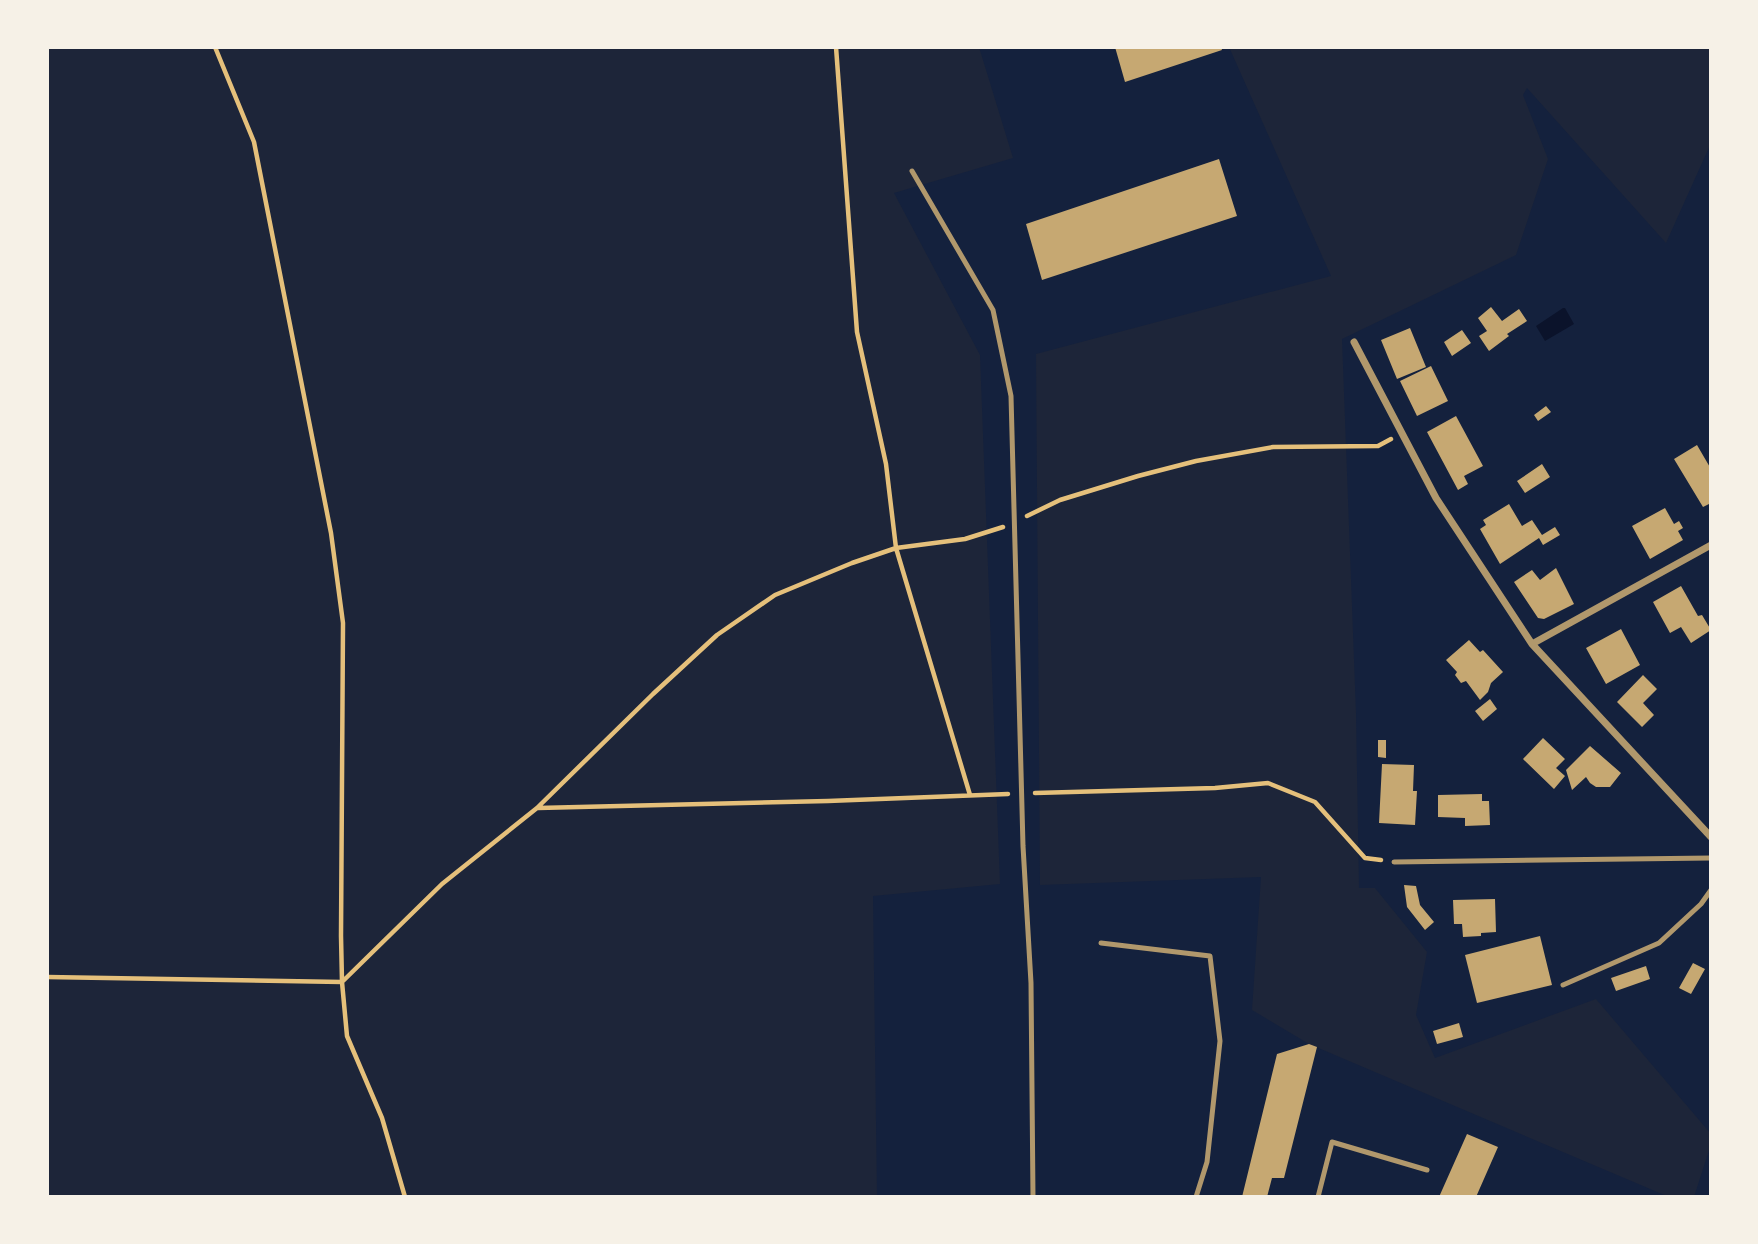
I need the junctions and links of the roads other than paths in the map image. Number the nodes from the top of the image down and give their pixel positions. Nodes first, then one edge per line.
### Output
1 (912, 171) dead end
2 (1353, 342) dead end
3 (1711, 545) edge
4 (1532, 644) junction
5 (1711, 837) edge
6 (1711, 858) edge
7 (1394, 862) road end
8 (1711, 890) edge
9 (1101, 943) dead end
10 (1563, 985) dead end
11 (1427, 1170) dead end
12 (1033, 1197) edge
13 (1196, 1197) edge
14 (1318, 1197) edge

1 - 12 lane
2 - 4 street
3 - 4 street
4 - 5 street
6 - 7 lane
8 - 10 lane
9 - 13 lane
11 - 14 lane

